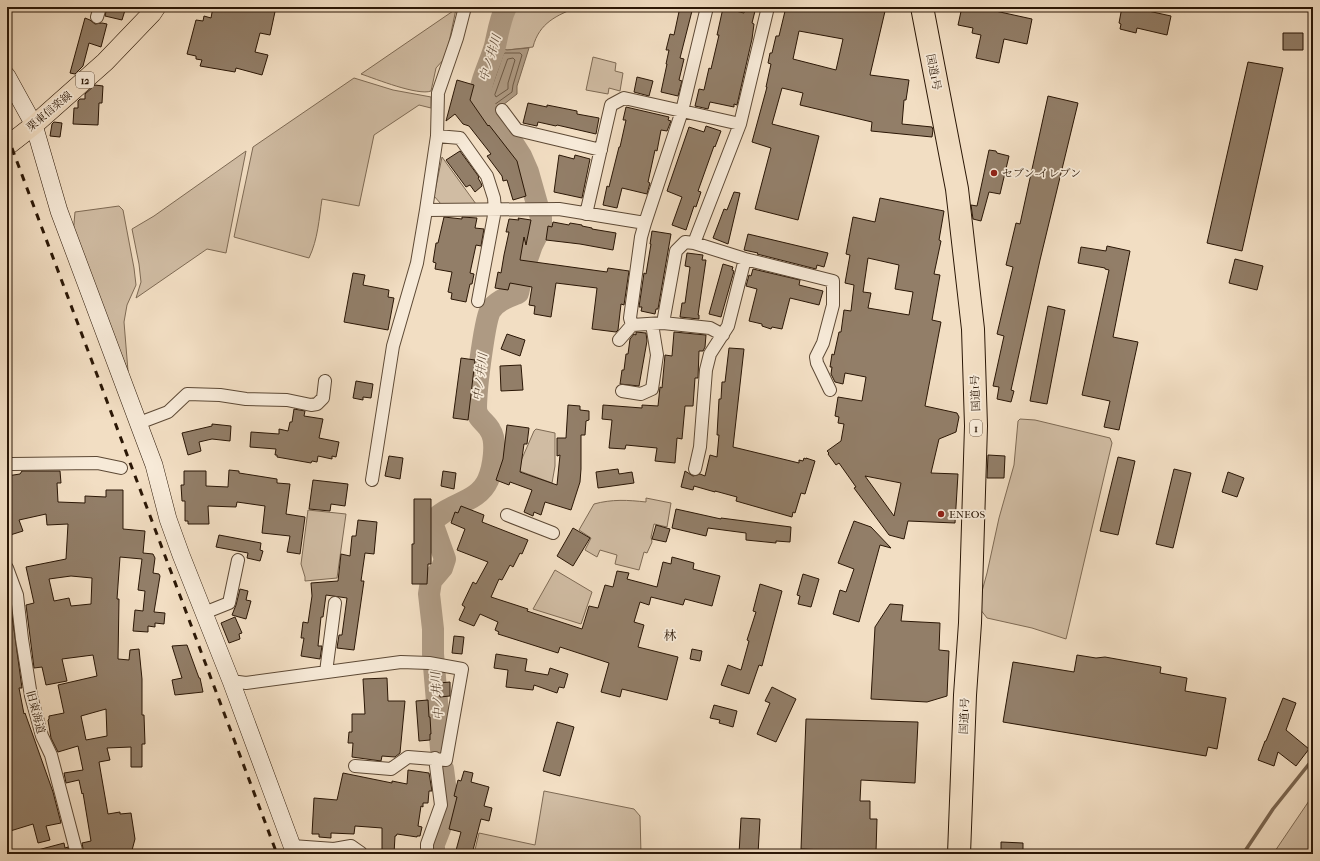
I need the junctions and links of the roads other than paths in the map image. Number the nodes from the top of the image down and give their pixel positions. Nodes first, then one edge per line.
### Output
1 (156, 7) edge
2 (465, 7) edge
3 (707, 7) edge
4 (768, 7) edge
5 (922, 7) edge
6 (7, 76) edge
7 (502, 110) dead end
8 (682, 111) junction
9 (740, 124) junction
10 (34, 125) junction
11 (437, 136) junction
12 (7, 146) edge
13 (601, 150) junction
14 (426, 210) junction
15 (495, 210) junction
16 (586, 214) junction
17 (645, 223) junction
18 (694, 243) junction
19 (745, 259) junction
20 (478, 301) dead end
21 (658, 324) junction
22 (632, 325) junction
23 (723, 335) junction
24 (619, 340) dead end
25 (325, 381) dead end
26 (830, 390) dead end
27 (622, 391) dead end
28 (139, 423) junction
29 (7, 465) edge
30 (121, 468) dead end
31 (695, 468) dead end
32 (372, 480) dead end
33 (507, 515) dead end
34 (553, 533) dead end
35 (238, 560) dead end
36 (7, 568) edge
37 (335, 603) dead end
38 (204, 613) junction
39 (326, 672) junction
40 (231, 681) junction
41 (436, 758) junction
42 (354, 766) dead end
43 (293, 850) edge
44 (77, 854) edge
45 (360, 854) edge
46 (427, 854) edge
47 (959, 854) edge

1 - 10 main road, 栗東信楽線 / 12
2 - 11 street
3 - 8 street
4 - 9 street
5 - 47 highway, 国道1号 / 1
6 - 10 street
7 - 13 street
8 - 9 street
8 - 13 street
8 - 17 street
9 - 18 street
10 - 12 main road, 栗東信楽線 / 12
10 - 28 street
11 - 14 street
11 - 15 street
13 - 16 street
14 - 15 street
14 - 32 street
15 - 16 street
15 - 20 street
16 - 17 street
17 - 22 street
18 - 19 street
18 - 21 street
19 - 23 street
19 - 26 street
21 - 22 street
21 - 23 street
21 - 27 street
22 - 24 street
23 - 31 street
25 - 28 street
28 - 38 street
29 - 30 street
33 - 34 street
35 - 38 street
36 - 44 street, 旧東海道
37 - 39 street
38 - 40 street
39 - 40 street
39 - 41 street
40 - 43 street
41 - 42 street
41 - 46 street
43 - 45 street

